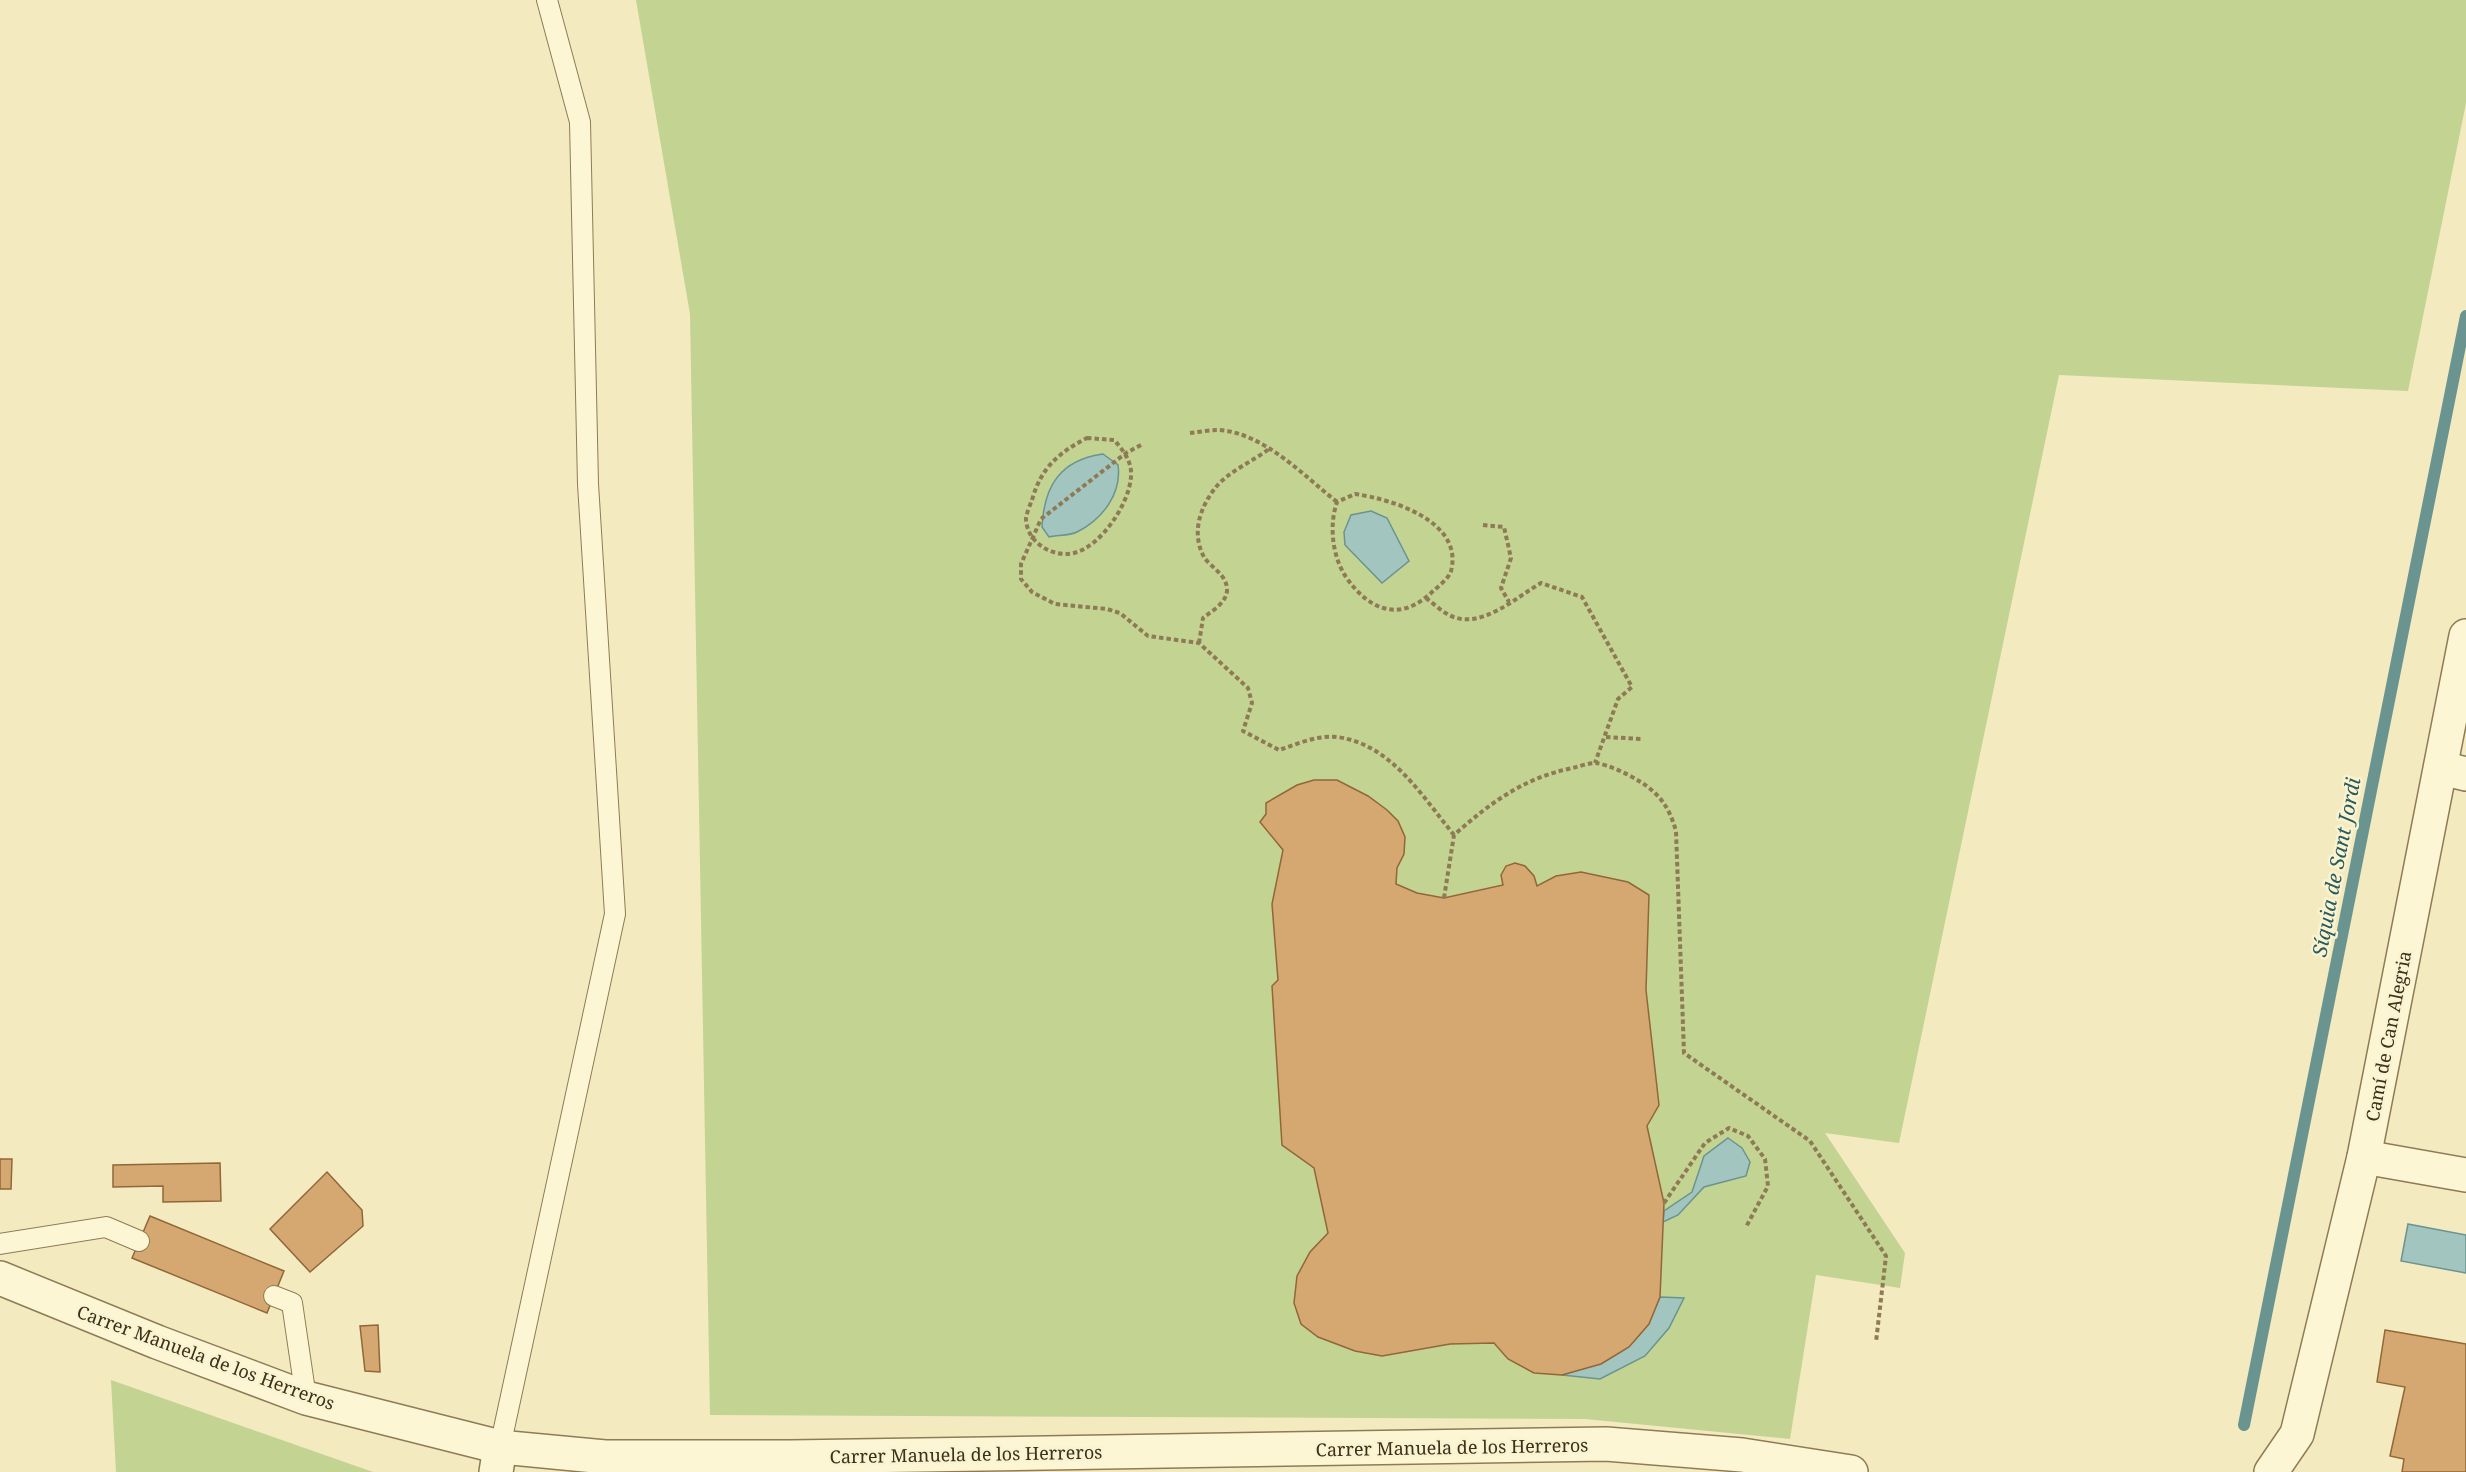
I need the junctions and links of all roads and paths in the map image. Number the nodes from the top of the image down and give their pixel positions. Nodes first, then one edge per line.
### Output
1 (547, 0) edge
2 (1190, 433) dead end
3 (1141, 445) dead end
4 (1269, 449) junction
5 (1126, 453) junction
6 (1337, 502) junction
7 (1483, 525) dead end
8 (1031, 538) junction
9 (1426, 598) junction
10 (1509, 602) junction
11 (2466, 636) edge
12 (1199, 644) junction
13 (1606, 736) junction
14 (1642, 739) dead end
15 (1595, 763) junction
16 (2453, 771) edge
17 (1454, 835) junction
18 (1444, 898) dead end
19 (2364, 1157) junction
20 (2466, 1175) edge
21 (1664, 1203) dead end
22 (1746, 1227) dead end
23 (139, 1241) dead end
24 (0, 1244) edge
25 (0, 1278) edge
26 (274, 1296) dead end
27 (1876, 1342) dead end
28 (306, 1398) junction
29 (2297, 1434) junction
30 (498, 1459) edge
31 (1851, 1472) edge
32 (2271, 1472) edge
33 (2302, 1472) edge

1 - 30 lane
2 - 4 path
3 - 5 path
4 - 6 path
4 - 12 path
5 - 8 path
5 - 8 path
5 - 8 path
6 - 9 path
6 - 9 path
7 - 10 path
8 - 12 path
9 - 10 path
10 - 13 path
11 - 16 street, Camí de Can Alegria
12 - 17 path
13 - 14 path
13 - 15 path
15 - 17 path
15 - 27 path
16 - 19 street, Camí de Can Alegria
17 - 18 path
19 - 20 street
19 - 29 street, Camí de Can Alegria
21 - 22 path
23 - 24 lane
25 - 28 street, Carrer Manuela de los Herreros
26 - 28 lane
28 - 30 street, Carrer Manuela de los Herreros
29 - 32 street
29 - 33 street
30 - 31 street, Carrer Manuela de los Herreros

